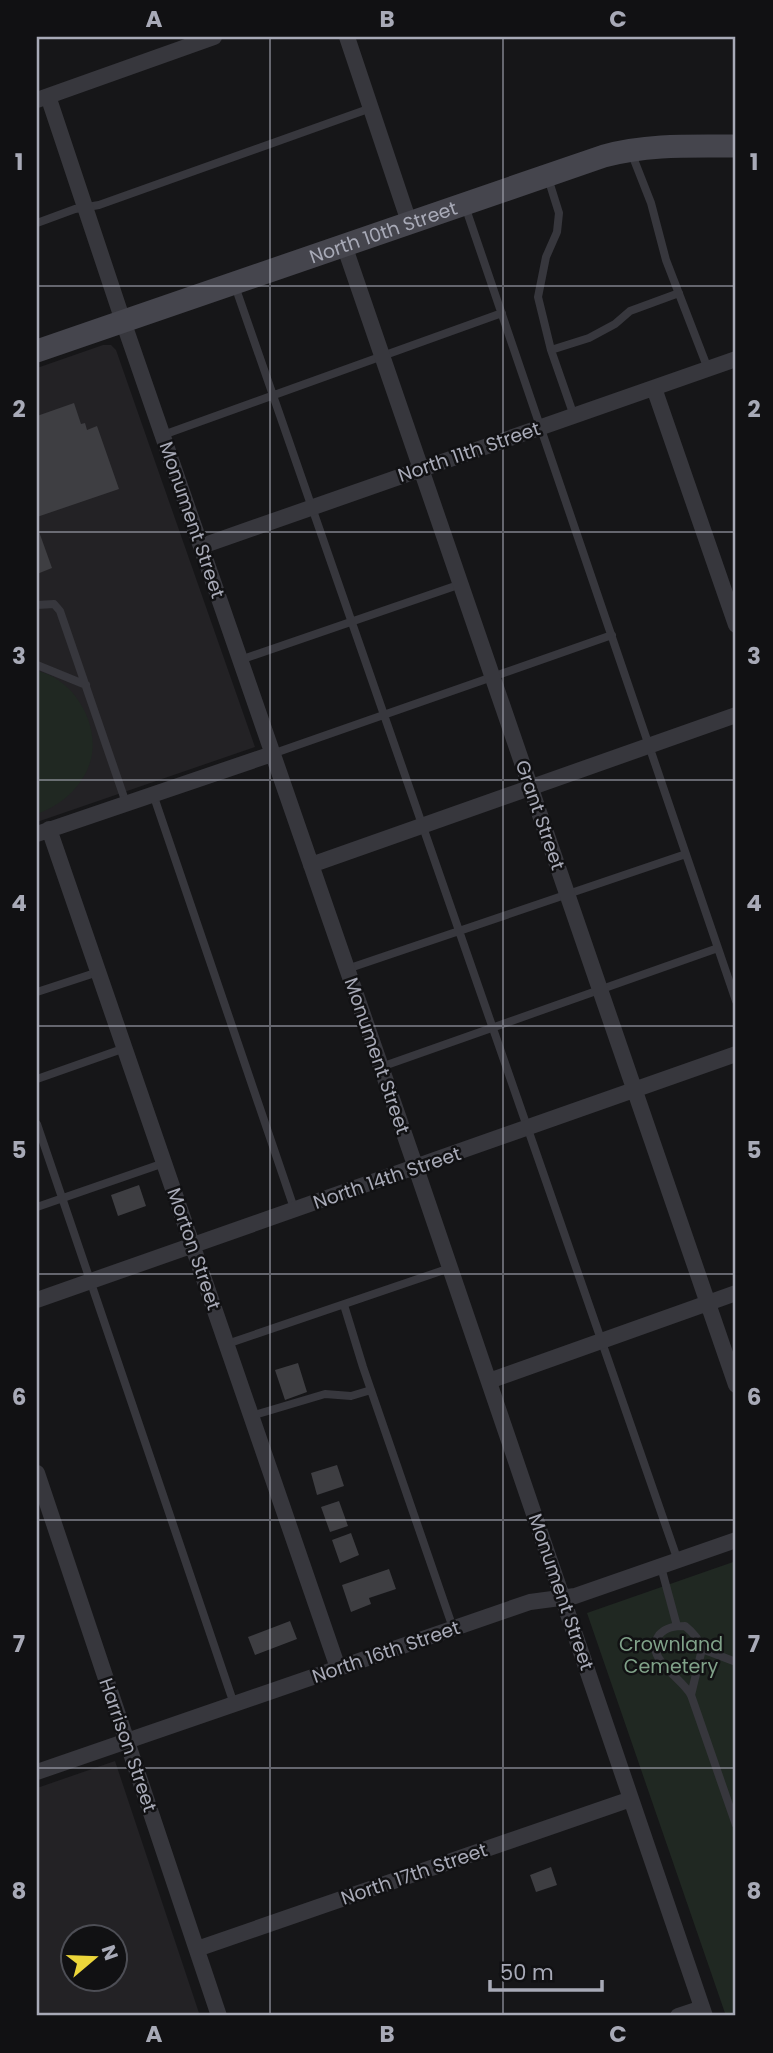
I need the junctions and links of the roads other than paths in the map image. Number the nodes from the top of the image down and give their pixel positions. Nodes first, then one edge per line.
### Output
1 (214, 37) edge
2 (347, 37) edge
3 (42, 98) edge
4 (370, 108) junction
5 (736, 146) edge
6 (630, 149) junction
7 (547, 175) junction
8 (464, 203) junction
9 (85, 208) junction
10 (409, 222) junction
11 (37, 223) edge
12 (344, 245) junction
13 (234, 283) junction
14 (679, 293) junction
15 (502, 313) junction
16 (123, 321) junction
17 (551, 350) junction
18 (37, 351) edge
19 (382, 356) junction
20 (736, 359) edge
21 (708, 369) junction
22 (654, 388) junction
23 (273, 396) junction
24 (574, 416) junction
25 (541, 428) junction
26 (163, 435) junction
27 (421, 469) junction
28 (312, 508) junction
29 (202, 546) junction
30 (460, 584) junction
31 (37, 605) edge
32 (351, 622) junction
33 (736, 625) edge
34 (612, 635) junction
35 (240, 660) junction
36 (37, 665) edge
37 (493, 677) junction
38 (86, 685) junction
39 (384, 715) junction
40 (736, 715) edge
41 (649, 746) junction
42 (272, 754) junction
43 (531, 788) junction
44 (153, 794) junction
45 (126, 803) junction
46 (422, 826) junction
47 (43, 831) edge
48 (686, 854) junction
49 (311, 865) junction
50 (568, 894) junction
51 (459, 931) junction
52 (718, 948) junction
53 (347, 970) junction
54 (99, 972) junction
55 (600, 990) junction
56 (37, 992) edge
57 (736, 1001) edge
58 (492, 1028) junction
59 (125, 1048) junction
60 (736, 1054) edge
61 (381, 1067) junction
62 (37, 1079) edge
63 (635, 1091) junction
64 (37, 1124) edge
65 (528, 1129) junction
66 (164, 1163) junction
67 (416, 1168) junction
68 (62, 1198) junction
69 (37, 1207) edge
70 (295, 1211) junction
71 (193, 1246) junction
72 (450, 1269) junction
73 (90, 1282) junction
74 (736, 1293) edge
75 (37, 1300) edge
76 (708, 1303) junction
77 (344, 1305) junction
78 (601, 1341) junction
79 (227, 1344) junction
80 (489, 1381) junction
81 (736, 1385) edge
82 (371, 1390) junction
83 (251, 1416) junction
84 (37, 1473) edge
85 (40, 1494) edge
86 (736, 1540) edge
87 (678, 1561) junction
88 (661, 1567) junction
89 (564, 1598) junction
90 (677, 1626) junction
91 (453, 1628) junction
92 (702, 1649) junction
93 (736, 1662) edge
94 (338, 1668) junction
95 (691, 1695) junction
96 (234, 1705) junction
97 (127, 1741) junction
98 (37, 1772) edge
99 (631, 1800) junction
100 (736, 1825) edge
101 (197, 1950) junction
102 (703, 2012) edge
103 (219, 2016) edge
104 (678, 2016) edge

1 - 3 street
2 - 4 street
3 - 9 street, Monument Street
4 - 9 lane
4 - 10 street
5 - 6 main road, North 10th Street
6 - 7 main road, North 10th Street
6 - 14 lane
7 - 8 main road, North 10th Street
7 - 17 lane
8 - 10 main road, North 10th Street
8 - 15 lane
9 - 11 lane
9 - 16 street, Monument Street
10 - 12 main road, North 10th Street
12 - 13 main road, North 10th Street
12 - 19 street, Grant Street
13 - 16 main road, North 10th Street
13 - 23 lane
14 - 17 lane
14 - 21 lane
15 - 19 lane
15 - 25 lane
16 - 18 main road, North 10th Street
16 - 26 street, Monument Street
17 - 24 lane
19 - 23 lane
19 - 27 street, Grant Street
20 - 21 street, North 11th Street
21 - 22 street, North 11th Street
22 - 24 street, North 11th Street
22 - 33 street
23 - 26 lane
23 - 28 lane
24 - 25 street, North 11th Street
25 - 27 street, North 11th Street
25 - 34 lane
26 - 29 street, Monument Street
27 - 28 street, North 11th Street
27 - 30 street, Grant Street
28 - 29 street, North 11th Street
28 - 32 lane
29 - 35 street, Monument Street
30 - 32 lane
30 - 37 street, Grant Street
31 - 38 lane
32 - 35 lane
32 - 39 lane
34 - 37 lane
34 - 41 lane
35 - 42 street, Monument Street
36 - 38 lane
37 - 39 lane
37 - 43 street, Grant Street
38 - 45 lane
39 - 42 lane
39 - 46 lane
40 - 41 street
41 - 43 street
41 - 48 lane
42 - 44 street
42 - 49 street, Monument Street
43 - 46 street
43 - 50 street, Grant Street
44 - 45 street
44 - 70 lane
45 - 47 street
46 - 49 street
46 - 51 lane
47 - 54 street, Morton Street
48 - 50 lane
48 - 52 lane
49 - 53 street, Monument Street
50 - 51 lane
50 - 55 street, Grant Street
51 - 53 lane
51 - 58 lane
52 - 55 lane
52 - 57 lane
53 - 61 street, Monument Street
54 - 56 lane
54 - 59 street, Morton Street
55 - 58 lane
55 - 63 street, Grant Street
58 - 61 lane
58 - 65 lane
59 - 62 lane
59 - 66 street, Morton Street
60 - 63 street, North 14th Street
61 - 67 street, Monument Street
63 - 65 street, North 14th Street
63 - 76 street, Grant Street
64 - 68 lane
65 - 67 street, North 14th Street
65 - 78 lane
66 - 68 lane
66 - 71 street, Morton Street
67 - 70 street, North 14th Street
67 - 72 street, Monument Street
68 - 69 lane
68 - 73 lane
70 - 71 street, North 14th Street
71 - 73 street, North 14th Street
71 - 79 street, Morton Street
72 - 77 lane
72 - 80 street, Monument Street
73 - 75 street, North 14th Street
73 - 96 lane
74 - 76 street
76 - 78 street
76 - 81 street, Grant Street
77 - 79 lane
77 - 82 lane
78 - 80 street
78 - 87 lane
79 - 83 street, Morton Street
80 - 89 street, Monument Street
82 - 83 lane
82 - 91 lane
83 - 94 street, Morton Street
84 - 85 street, Harrison Street
85 - 97 street, Harrison Street
86 - 87 street, North 16th Street
87 - 88 street, North 16th Street
88 - 89 street, North 16th Street
88 - 90 lane
89 - 91 street, North 16th Street
89 - 99 street, Monument Street
90 - 92 lane
90 - 95 lane
91 - 94 street, North 16th Street
92 - 93 lane
92 - 95 lane
94 - 96 street, North 16th Street
95 - 100 lane
96 - 97 street, North 16th Street
97 - 98 street, North 16th Street
97 - 101 street, Harrison Street
99 - 101 street, North 17th Street
99 - 102 street, Monument Street
101 - 103 street, Harrison Street
102 - 104 street

